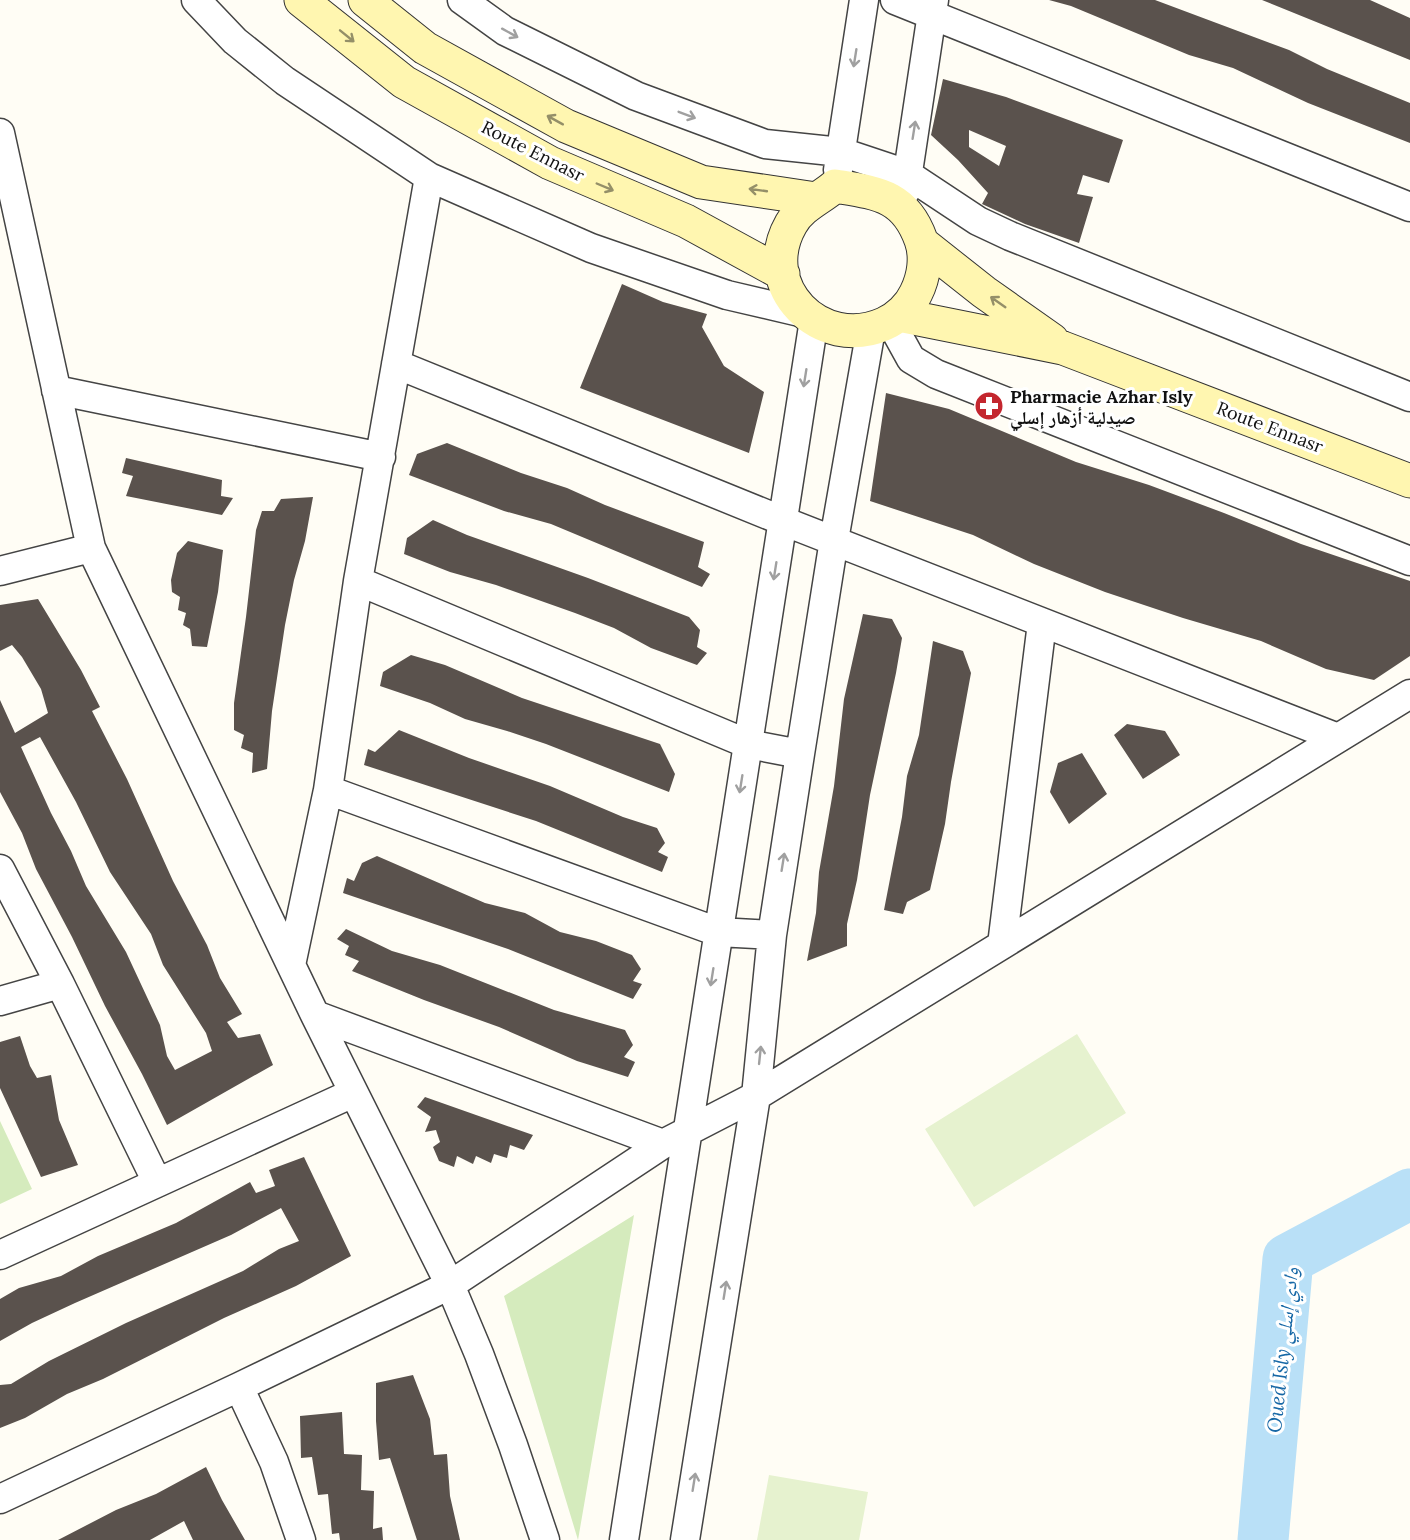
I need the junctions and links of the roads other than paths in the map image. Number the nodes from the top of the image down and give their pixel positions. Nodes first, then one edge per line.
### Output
1 (196, 0) edge
2 (301, 0) edge
3 (364, 0) edge
4 (462, 0) edge
5 (864, 0) edge
6 (895, 0) edge
7 (933, 8) edge
8 (0, 133) edge
9 (841, 152) junction
10 (908, 174) junction
11 (429, 177) junction
12 (826, 192) junction
13 (1410, 207) edge
14 (903, 209) junction
15 (922, 243) junction
16 (783, 274) junction
17 (809, 316) junction
18 (887, 322) junction
19 (1063, 348) junction
20 (396, 364) junction
21 (56, 390) junction
22 (1410, 397) edge
23 (381, 457) junction
24 (1410, 481) edge
25 (783, 521) junction
26 (834, 540) junction
27 (91, 548) junction
28 (1410, 561) edge
29 (0, 571) edge
30 (358, 581) junction
31 (1042, 623) junction
32 (1410, 694) edge
33 (1338, 738) junction
34 (748, 744) junction
35 (800, 754) junction
36 (328, 790) junction
37 (0, 869) edge
38 (718, 932) junction
39 (772, 935) junction
40 (1002, 945) junction
41 (291, 965) junction
42 (60, 984) junction
43 (0, 1001) edge
44 (315, 1014) junction
45 (353, 1092) junction
46 (756, 1096) junction
47 (689, 1131) junction
48 (663, 1144) junction
49 (157, 1182) junction
50 (0, 1255) edge
51 (450, 1285) junction
52 (239, 1387) junction
53 (0, 1499) edge
54 (301, 1540) edge
55 (545, 1540) edge
56 (624, 1540) edge
57 (685, 1540) edge

1 - 11 street
2 -> 16 main road, Route Ennasr
12 -> 3 main road, Route Ennasr
4 -> 9 street
5 -> 9 street
6 - 7 street
10 -> 7 street
7 - 13 street
8 - 21 street
9 - 10 street
9 - 12 street
10 - 14 street
10 - 22 street
11 - 17 street
11 - 20 street
12 - 14 main road
12 - 16 main road
14 - 15 main road
15 - 18 main road
19 -> 15 main road, Route Ennasr
16 - 17 main road
17 - 18 main road
17 -> 25 street
18 - 19 main road, Route Ennasr
18 - 26 street
18 - 28 street
19 - 24 main road, Route Ennasr
20 - 23 street
20 - 25 street
21 - 23 street
21 - 27 street
23 - 30 street
25 - 26 street
25 -> 34 street
26 - 31 street
26 - 35 street
27 - 29 street
27 - 41 street
30 - 34 street
30 - 36 street
31 - 33 street
31 - 40 street
32 - 33 street
33 - 40 street
34 - 35 street
34 -> 38 street
39 -> 35 street
36 - 38 street
36 - 41 street
37 - 42 street
38 - 39 street
38 -> 47 street
46 -> 39 street
40 - 46 street
41 - 44 street
42 - 43 street
42 - 49 street
44 - 45 street
44 - 48 street
45 - 49 street
45 - 51 street
46 - 47 street
57 -> 46 street
47 - 48 street
47 - 56 street
48 - 51 street
49 - 50 street
51 - 52 street
51 - 55 street
52 - 53 street
52 - 54 street

